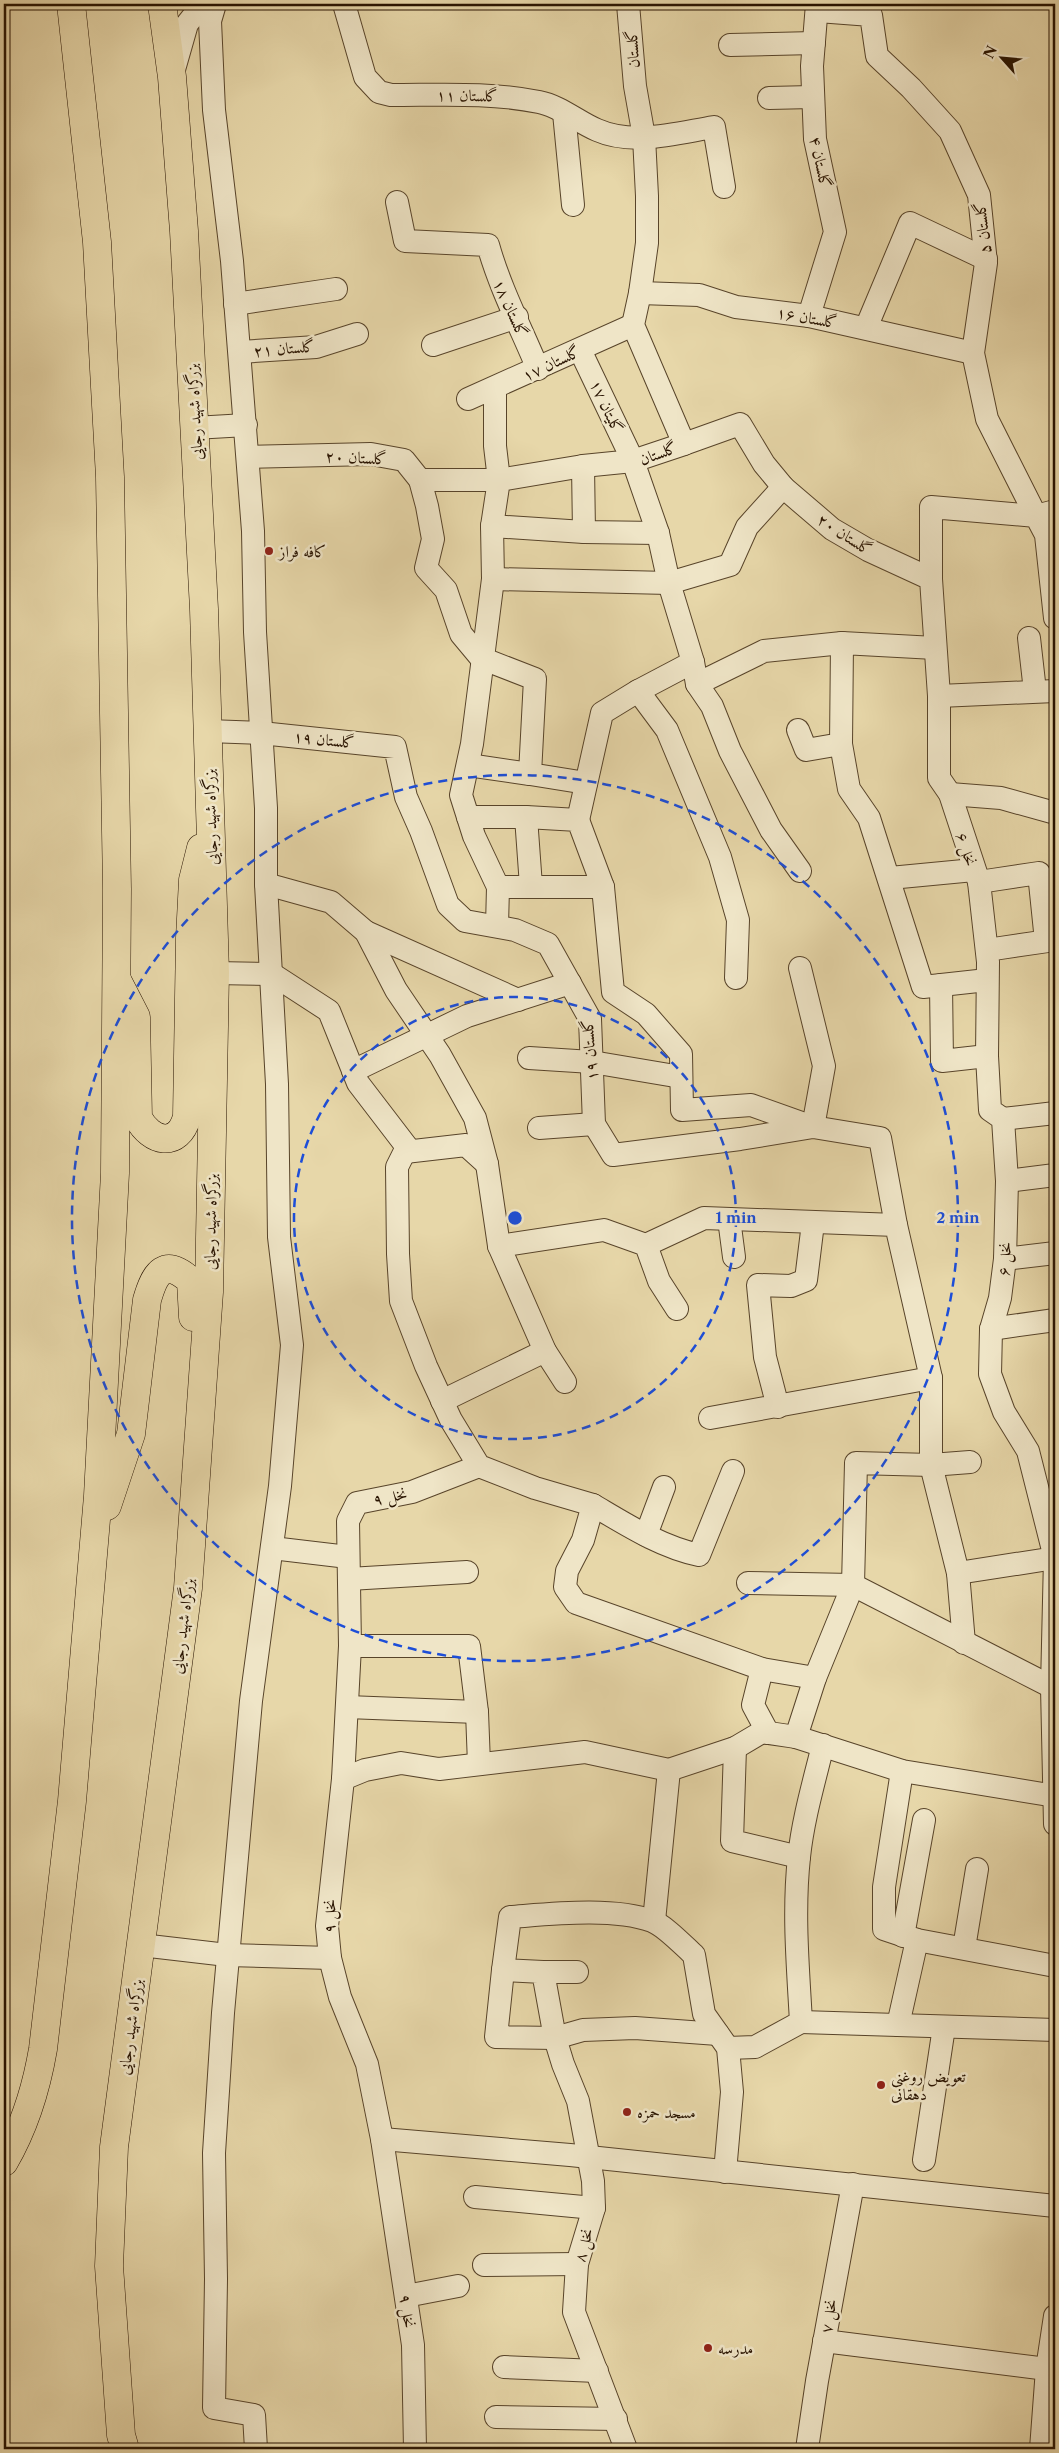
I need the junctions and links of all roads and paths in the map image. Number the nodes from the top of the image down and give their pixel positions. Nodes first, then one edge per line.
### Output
1 (71, 4) edge
2 (162, 4) edge
3 (203, 4) edge
4 (215, 4) edge
5 (344, 4) edge
6 (628, 4) edge
7 (818, 7) edge
8 (814, 43) junction
9 (730, 45) dead end
10 (172, 77) junction
11 (812, 97) junction
12 (770, 98) dead end
13 (564, 112) junction
14 (644, 137) junction
15 (724, 188) dead end
16 (397, 202) dead end
17 (573, 204) dead end
18 (986, 259) junction
19 (336, 289) dead end
20 (640, 293) junction
21 (235, 304) junction
22 (809, 316) junction
23 (517, 317) junction
24 (633, 325) junction
25 (866, 328) junction
26 (357, 334) dead end
27 (433, 345) dead end
28 (580, 350) junction
29 (240, 352) junction
30 (973, 353) junction
31 (538, 369) junction
32 (495, 389) junction
33 (468, 399) dead end
34 (246, 425) junction
35 (194, 428) junction
36 (684, 444) junction
37 (248, 457) junction
38 (633, 462) junction
39 (583, 466) junction
40 (420, 480) junction
41 (499, 480) junction
42 (783, 487) junction
43 (1046, 514) edge
44 (492, 526) junction
45 (584, 532) junction
46 (658, 532) junction
47 (493, 579) junction
48 (931, 579) junction
49 (669, 584) junction
50 (1055, 618) edge
51 (1029, 638) dead end
52 (842, 643) junction
53 (934, 648) junction
54 (481, 658) junction
55 (695, 673) junction
56 (638, 691) junction
57 (1045, 691) edge
58 (939, 696) junction
59 (798, 730) dead end
60 (208, 731) junction
61 (261, 733) junction
62 (841, 744) junction
63 (468, 765) junction
64 (530, 774) junction
65 (586, 783) junction
66 (950, 794) junction
67 (210, 809) junction
68 (1055, 813) edge
69 (468, 817) junction
70 (526, 817) junction
71 (578, 820) junction
72 (800, 871) dead end
73 (976, 876) junction
74 (890, 878) junction
75 (266, 884) junction
76 (498, 886) junction
77 (531, 886) junction
78 (603, 888) junction
79 (496, 926) junction
80 (366, 932) junction
81 (1050, 941) edge
82 (986, 950) junction
83 (800, 968) dead end
84 (215, 973) junction
85 (272, 974) junction
86 (736, 978) dead end
87 (116, 979) junction
88 (987, 980) junction
89 (570, 983) junction
90 (941, 985) junction
91 (518, 1000) junction
92 (426, 1035) junction
93 (987, 1056) junction
94 (529, 1058) dead end
95 (592, 1062) junction
96 (353, 1071) junction
97 (681, 1077) junction
98 (1055, 1112) edge
99 (1003, 1119) junction
100 (594, 1124) junction
101 (813, 1127) junction
102 (539, 1128) dead end
103 (405, 1152) junction
104 (487, 1164) junction
105 (1055, 1175) edge
106 (1007, 1181) junction
107 (730, 1219) junction
108 (813, 1223) junction
109 (896, 1225) junction
110 (646, 1245) junction
111 (499, 1246) junction
112 (1055, 1253) edge
113 (734, 1257) dead end
114 (1005, 1260) junction
115 (677, 1309) dead end
116 (1055, 1320) edge
117 (991, 1329) junction
118 (545, 1351) junction
119 (931, 1378) junction
120 (565, 1382) dead end
121 (442, 1401) junction
122 (778, 1407) junction
123 (200, 1413) junction
124 (710, 1418) dead end
125 (970, 1462) dead end
126 (931, 1465) junction
127 (479, 1466) junction
128 (733, 1471) dead end
129 (664, 1488) dead end
130 (593, 1505) junction
131 (646, 1535) junction
132 (94, 1542) junction
133 (272, 1548) junction
134 (1055, 1558) edge
135 (349, 1568) junction
136 (467, 1572) dead end
137 (958, 1573) junction
138 (748, 1583) dead end
139 (853, 1586) junction
140 (964, 1644) junction
141 (350, 1646) junction
142 (762, 1669) junction
143 (815, 1678) junction
144 (1052, 1687) junction
145 (347, 1707) junction
146 (477, 1712) junction
147 (768, 1732) junction
148 (796, 1737) junction
149 (823, 1745) junction
150 (735, 1748) junction
151 (479, 1764) junction
152 (669, 1770) junction
153 (902, 1771) junction
154 (343, 1779) junction
155 (1055, 1796) edge
156 (924, 1820) dead end
157 (1055, 1824) edge
158 (799, 1857) junction
159 (977, 1869) dead end
160 (654, 1922) junction
161 (910, 1938) junction
162 (141, 1945) junction
163 (964, 1948) junction
164 (227, 1955) junction
165 (330, 1958) junction
166 (1055, 1966) edge
167 (503, 1970) junction
168 (543, 1972) junction
169 (577, 1972) dead end
170 (801, 2022) junction
171 (898, 2025) junction
172 (944, 2026) junction
173 (1055, 2030) edge
174 (555, 2038) junction
175 (723, 2041) junction
176 (382, 2139) junction
177 (589, 2158) junction
178 (924, 2160) dead end
179 (4, 2162) edge
180 (725, 2172) junction
181 (852, 2184) junction
182 (475, 2198) dead end
183 (1055, 2206) edge
184 (594, 2208) junction
185 (484, 2264) dead end
186 (577, 2264) junction
187 (458, 2286) dead end
188 (406, 2296) junction
189 (1055, 2316) edge
190 (824, 2341) junction
191 (504, 2367) dead end
192 (1051, 2370) edge
193 (597, 2371) junction
194 (496, 2417) dead end
195 (616, 2419) junction
196 (123, 2442) edge
197 (256, 2449) edge
198 (415, 2449) edge
199 (626, 2449) edge
200 (808, 2449) edge
201 (1041, 2449) edge

1 - 87 highway
2 - 10 highway, بزرگراه شهید رجایی
3 - 10 street
4 - 21 street
5 - 13 street, گلستان ۱۱
6 - 14 street, گلستان
7 - 8 street, گلستان ۴
7 - 18 street, گلستان ۵
8 - 9 street
8 - 11 street, گلستان ۴
10 - 35 highway, بزرگراه شهید رجایی
11 - 12 street
11 - 22 street, گلستان ۴
13 - 14 street, گلستان ۱۱
13 - 17 street
14 - 15 street, گلستان ۱۱
14 - 20 street, گلستان
16 - 23 street, گلستان ۱۸
18 - 25 street
18 - 30 street, گلستان ۵
19 - 21 street
20 - 22 street, گلستان ۱۶
20 - 24 street, گلستان
21 - 29 street
22 - 25 street, گلستان ۱۶
23 - 27 street
23 - 31 street, گلستان ۱۸
24 - 28 street, گلستان ۱۷
24 - 36 street, گلستان
25 - 30 street, گلستان ۱۶
26 - 29 street, گلستان ۲۱
28 - 31 street, گلستان ۱۷
28 - 38 street, گلیتان ۱۷
29 - 34 street
30 - 43 street, گلستان ۵
31 - 32 street, گلستان ۱۷
32 - 33 street, گلستان ۱۷
32 - 41 street
34 - 35 street
34 - 37 street
35 - 60 highway, بزرگراه شهید رجایی
36 - 38 street, گلستان
36 - 42 street, گلستان ۲۰
37 - 40 street, گلستان ۲۰
37 - 61 street
38 - 39 street
38 - 46 street, گلستان
39 - 41 street
39 - 45 street
40 - 41 street
40 - 54 street
41 - 44 street
42 - 48 street, گلستان ۲۰
42 - 49 street
43 - 48 street
43 - 50 street, گلستان ۵
44 - 45 street
44 - 47 street
45 - 46 street
46 - 49 street, گلستان
47 - 49 street
47 - 54 street
48 - 53 street
49 - 55 street, گلستان
51 - 57 street
52 - 53 street
52 - 55 street
52 - 62 street
53 - 58 street
54 - 63 street
54 - 64 street
55 - 56 street
55 - 72 street, گلستان
56 - 65 street
56 - 86 street
57 - 58 street
58 - 66 street, نخل ۶
59 - 62 street
60 - 61 street
60 - 67 highway, بزرگراه شهید رجایی
61 - 75 street
61 - 79 street, گلستان ۱۹
62 - 74 street
63 - 64 street
63 - 69 street
64 - 65 street
65 - 71 street
66 - 68 street
66 - 73 street, نخل ۶
67 - 84 highway, بزرگراه شهید رجایی
67 - 87 highway
69 - 70 street
69 - 76 street
70 - 71 street
70 - 77 street
71 - 78 street
73 - 74 street
73 - 81 street
73 - 82 street, نخل ۶
74 - 90 street
75 - 80 street
75 - 85 street
76 - 77 street
76 - 79 street
77 - 78 street
78 - 97 street
79 - 89 street, گلستان ۱۹
80 - 91 street
80 - 92 street
81 - 82 street
82 - 88 street, نخل ۶
83 - 101 street
84 - 85 street
84 - 123 highway, بزرگراه شهید رجایی
85 - 96 street
85 - 133 street
87 - 132 highway
88 - 90 street
88 - 93 street, نخل ۶
89 - 91 street
89 - 95 street, گلستان ۱۹
90 - 93 street
91 - 92 street
92 - 96 street
92 - 104 street
93 - 99 street, نخل ۶
94 - 95 street
95 - 97 street
95 - 100 street, گلستان ۱۹
96 - 103 street
97 - 101 street
98 - 99 street
99 - 106 street, نخل ۶
100 - 101 street, گلستان ۱۹
100 - 102 street
101 - 109 street, گلستان ۱۹
103 - 104 street
103 - 121 street
104 - 111 street
105 - 106 street
106 - 114 street, نخل ۶
107 - 108 street
107 - 110 street
107 - 113 street
108 - 109 street
108 - 122 street
109 - 119 street
110 - 111 street
110 - 115 street
111 - 118 street
112 - 114 street
114 - 117 street, نخل ۶
116 - 117 street
117 - 134 street, نخل ۶
118 - 120 street
118 - 121 street
119 - 122 street
119 - 126 street
121 - 127 street
122 - 124 street
123 - 132 highway
123 - 162 highway, بزرگراه شهید رجایی
125 - 126 street
126 - 137 street
126 - 139 street
127 - 130 street
127 - 135 street, نخل ۹
128 - 131 street
129 - 131 street
130 - 131 street
130 - 142 street
132 - 179 highway
133 - 135 street
133 - 164 street
134 - 137 street
134 - 144 street, نخل ۶
135 - 136 street
135 - 141 street, نخل ۹
137 - 140 street
138 - 139 street
139 - 140 street
139 - 143 street
140 - 144 street
141 - 145 street, نخل ۹
141 - 146 street
142 - 143 street
142 - 147 street
143 - 148 street
144 - 155 street, نخل ۶
145 - 146 street
145 - 154 street, نخل ۹
146 - 151 street
147 - 148 street
147 - 150 street
148 - 149 street
149 - 153 street
149 - 158 street
150 - 152 street
150 - 158 street
151 - 152 street
151 - 154 street
152 - 160 street
153 - 155 street
153 - 161 street
154 - 165 street, نخل ۹
155 - 157 street, نخل ۶
156 - 161 street
158 - 170 street
159 - 163 street
160 - 167 street
160 - 175 street
161 - 163 street
161 - 171 street
162 - 164 street
162 - 196 highway, بزرگراه شهید رجایی
163 - 166 street
164 - 165 street
164 - 197 street
165 - 176 street, نخل ۹
167 - 168 street
167 - 174 street
168 - 169 street
168 - 174 street, نخل ۸
170 - 171 street
170 - 175 street
171 - 172 street
172 - 173 street
172 - 178 street
174 - 175 street
174 - 177 street, نخل ۸
175 - 180 street
176 - 177 street
176 - 188 street, نخل ۹
177 - 180 street
177 - 184 street, نخل ۸
180 - 181 street
181 - 183 street
181 - 190 street, نخل ۷
182 - 184 street
184 - 186 street, نخل ۸
185 - 186 street
186 - 193 street, نخل ۸
187 - 188 street
188 - 198 street, نخل ۹
189 - 192 street
190 - 192 street
190 - 200 street, نخل ۷
191 - 193 street
192 - 201 street
193 - 195 street, نخل ۸
194 - 195 street
195 - 199 street, نخل ۸

